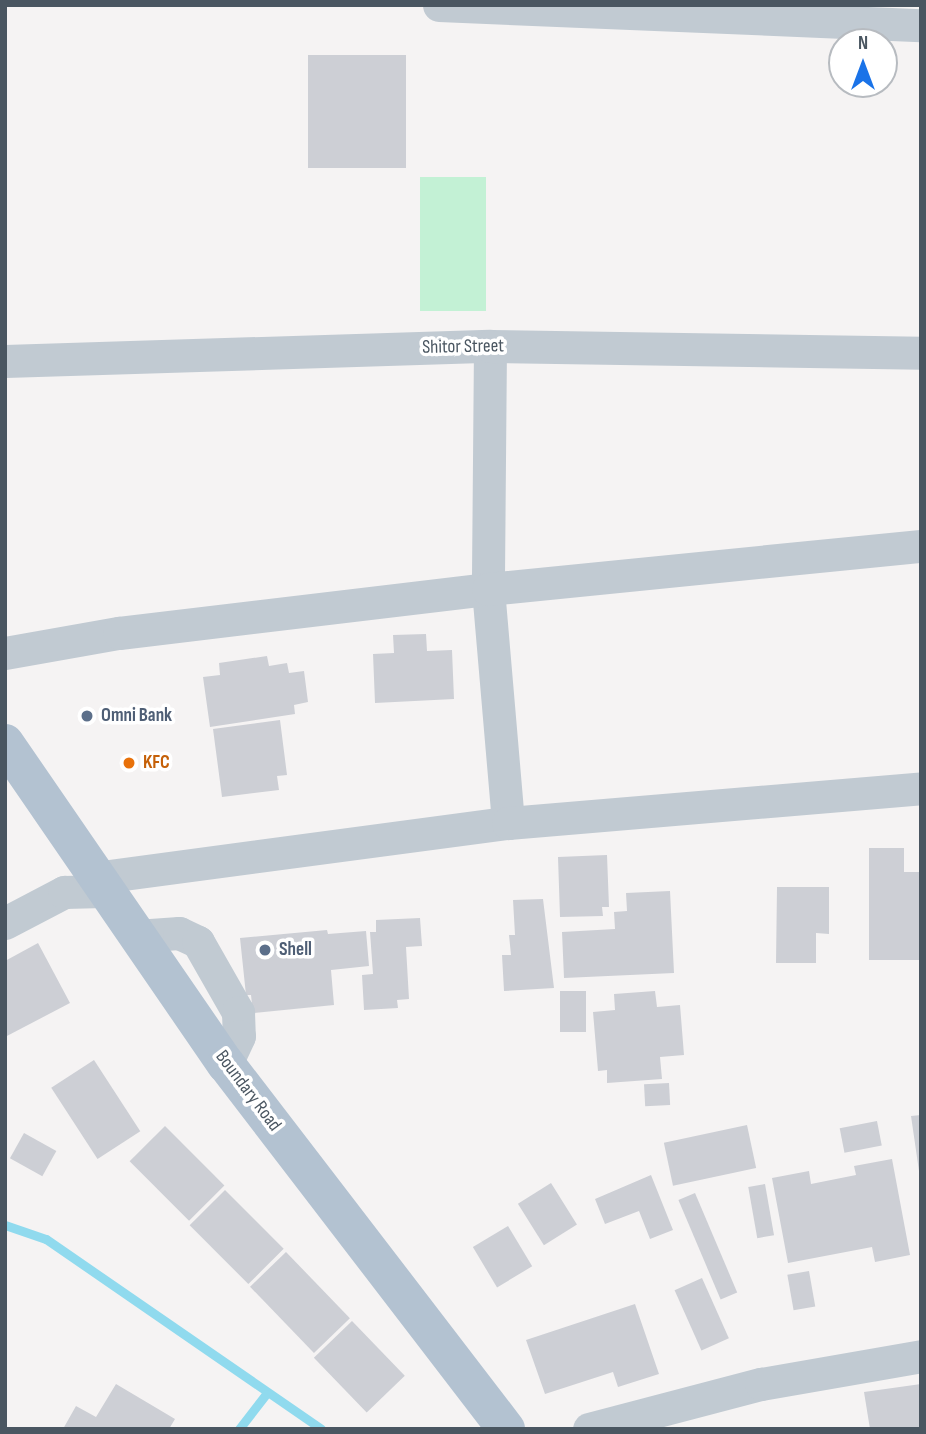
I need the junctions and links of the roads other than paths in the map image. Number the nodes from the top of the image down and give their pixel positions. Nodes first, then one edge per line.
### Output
1 (439, 5) edge
2 (472, 6) edge
3 (921, 25) edge
4 (491, 346) junction
5 (921, 353) edge
6 (5, 361) edge
7 (921, 546) edge
8 (488, 589) junction
9 (5, 653) edge
10 (5, 743) edge
11 (921, 788) edge
12 (508, 823) junction
13 (99, 884) junction
14 (5, 923) edge
15 (921, 1356) edge
16 (506, 1429) edge
17 (589, 1429) edge

1 - 2 street
2 - 3 street
4 - 5 street, Shitor Street
4 - 6 street, Shitor Street
4 - 8 street
7 - 8 street
8 - 9 street
8 - 12 street
10 - 13 main road, Boundary Road
11 - 12 street
12 - 13 street
13 - 14 street
13 - 16 main road, Boundary Road
15 - 17 street

